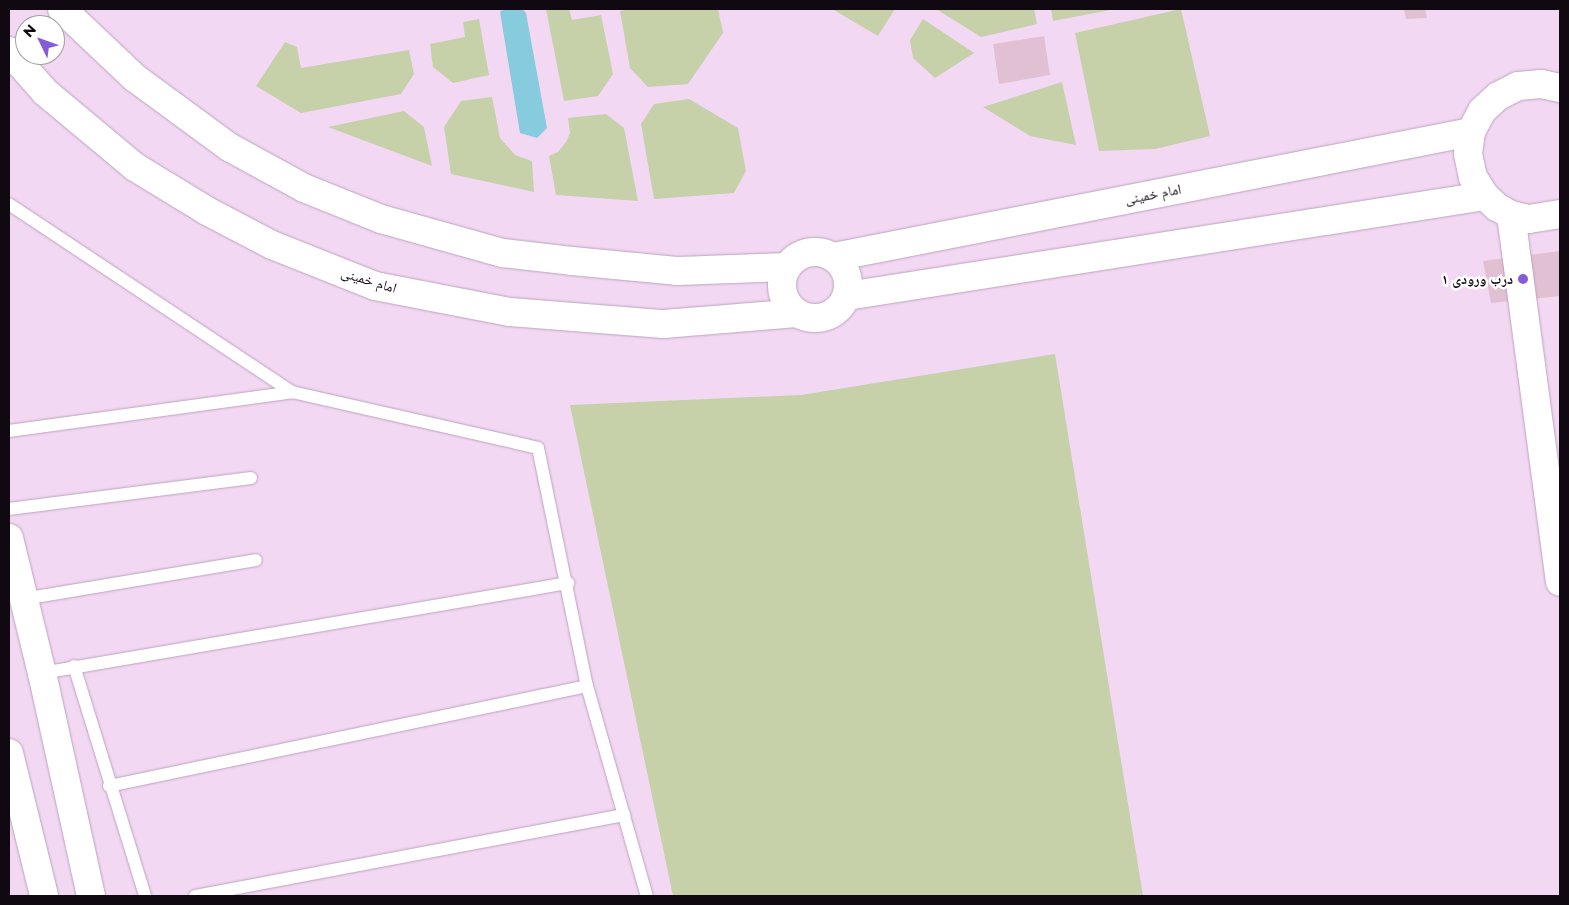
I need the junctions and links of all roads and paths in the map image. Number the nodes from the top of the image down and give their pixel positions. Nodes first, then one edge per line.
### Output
1 (62, 9) edge
2 (9, 51) edge
3 (1560, 88) edge
4 (1471, 132) junction
5 (1485, 196) junction
6 (9, 204) edge
7 (1560, 214) edge
8 (1511, 215) junction
9 (834, 257) junction
10 (787, 267) junction
11 (847, 296) junction
12 (797, 313) junction
13 (292, 392) junction
14 (9, 431) edge
15 (250, 478) dead end
16 (9, 509) edge
17 (9, 538) edge
18 (256, 560) dead end
19 (1560, 582) edge
20 (568, 583) junction
21 (23, 599) junction
22 (74, 666) junction
23 (42, 672) junction
24 (587, 686) junction
25 (9, 753) edge
26 (109, 786) junction
27 (624, 815) junction
28 (44, 896) edge
29 (90, 896) edge
30 (145, 896) edge
31 (195, 896) edge
32 (647, 896) edge

1 - 10 street
2 - 12 street, امام خمینی
3 - 4 street
4 - 5 street
4 - 9 street, امام خمینی
5 - 8 street
5 - 11 street
6 - 13 lane
7 - 8 street
8 - 19 street
9 - 10 street
9 - 11 street
10 - 12 street
11 - 12 street
13 - 14 lane
13 - 20 lane
15 - 16 lane
17 - 21 street
18 - 21 lane
20 - 22 lane
20 - 24 lane
21 - 23 street
22 - 23 lane
22 - 26 lane
23 - 29 street
24 - 26 lane
24 - 27 lane
25 - 28 street
26 - 30 lane
27 - 31 lane
27 - 32 lane

